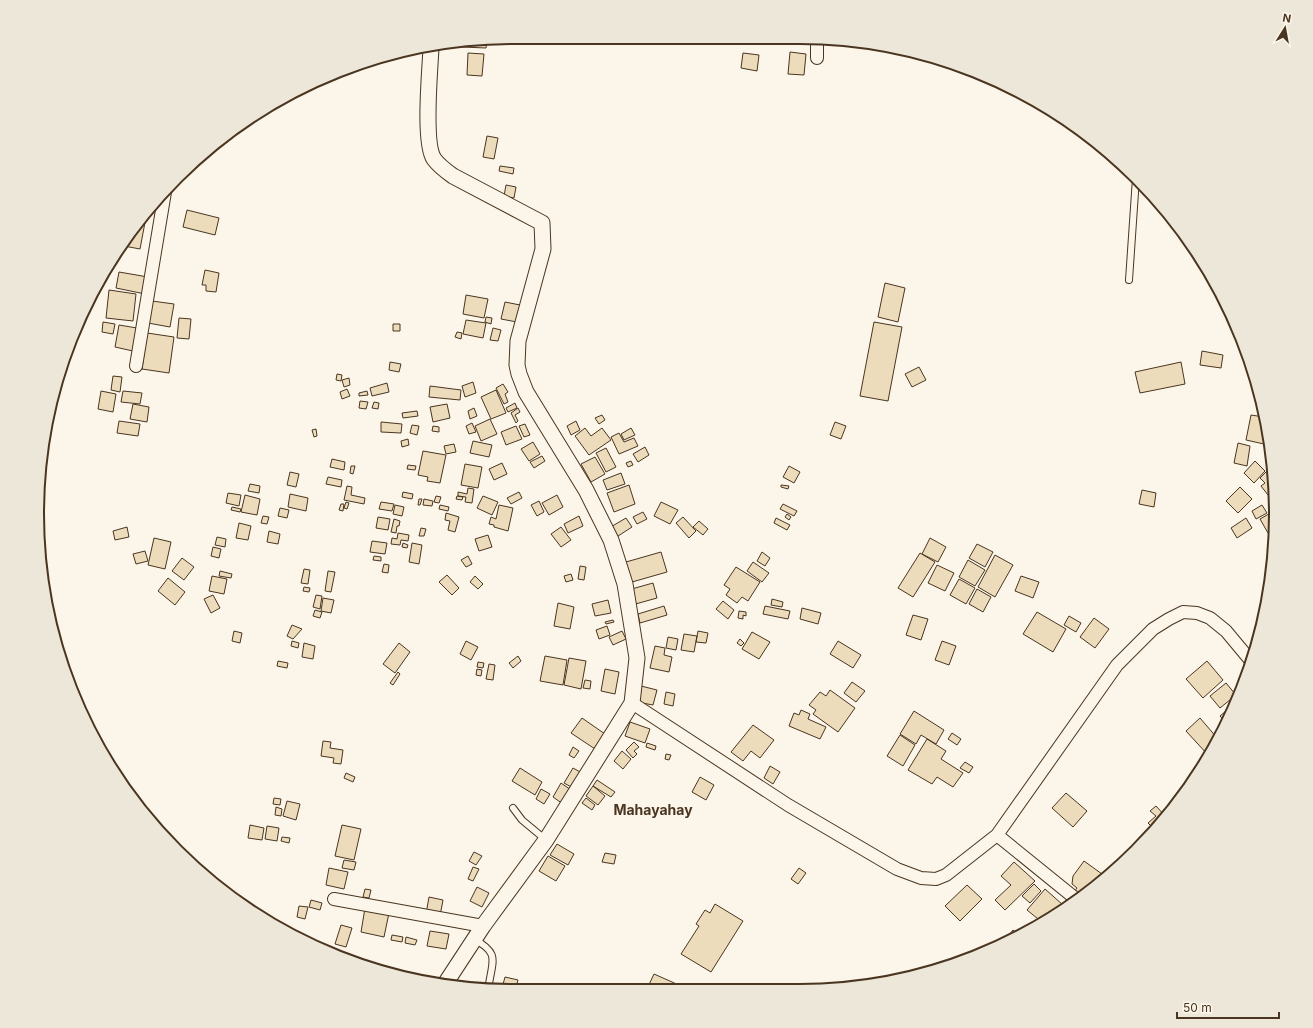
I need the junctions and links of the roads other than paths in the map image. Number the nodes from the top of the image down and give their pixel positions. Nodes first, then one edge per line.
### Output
1 (817, 45) edge
2 (431, 52) edge
3 (817, 58) dead end
4 (1136, 187) edge
5 (163, 201) edge
6 (1129, 280) dead end
7 (136, 366) dead end
8 (1247, 657) edge
9 (632, 703) junction
10 (513, 808) dead end
11 (997, 835) junction
12 (546, 840) junction
13 (1072, 896) edge
14 (334, 899) dead end
15 (482, 926) junction
16 (474, 939) junction
17 (448, 979) edge
18 (489, 984) dead end

1 - 3 street
2 - 9 street
4 - 6 lane
5 - 7 street
8 - 11 street
9 - 11 street
9 - 12 street
10 - 12 lane
11 - 13 street
12 - 15 street
14 - 15 street
15 - 16 street
16 - 17 street
16 - 18 lane

